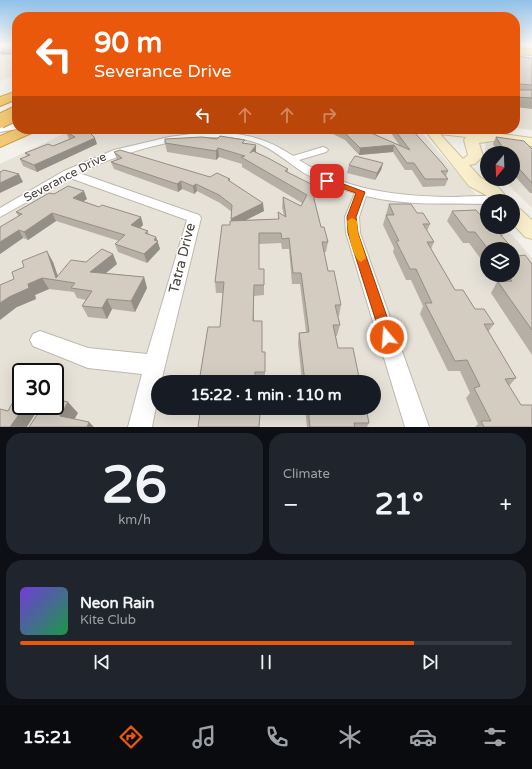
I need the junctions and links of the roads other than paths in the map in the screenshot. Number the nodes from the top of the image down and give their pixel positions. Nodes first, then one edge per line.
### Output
1 (12, 90) edge
2 (0, 94) edge
3 (12, 97) edge
4 (12, 101) edge
5 (0, 102) edge
6 (0, 106) edge
7 (12, 116) edge
8 (12, 121) edge
9 (0, 122) edge
10 (12, 125) edge
11 (12, 129) edge
12 (12, 132) edge
13 (520, 133) edge
14 (2, 134) edge
15 (433, 134) edge
16 (443, 134) edge
17 (474, 134) edge
18 (532, 134) edge
19 (511, 139) junction
20 (532, 142) edge
21 (323, 150) dead end
22 (292, 159) junction
23 (470, 160) junction
24 (68, 173) junction
25 (494, 190) edge
26 (361, 192) junction
27 (0, 213) edge
28 (520, 220) edge
29 (532, 232) edge
30 (40, 340) dead end
31 (154, 365) junction
32 (140, 427) edge
33 (417, 427) edge

1 - 2 highway
3 - 5 highway
4 - 6 highway
7 - 9 highway, bridge
8 - 9 street
10 - 14 highway
11 - 14 street
12 - 14 highway
13 - 18 street
15 - 25 street
16 - 23 street
17 - 19 street
19 - 20 street
19 - 23 street
21 - 22 street
22 - 24 street, Severance Drive
22 - 26 street, Severance Drive
23 - 25 street
24 - 27 street, Severance Drive
24 - 31 street, Tatra Drive
25 - 26 street, Severance Drive
26 - 33 street
28 - 29 street
30 - 31 street
31 - 32 street, Tatra Drive

